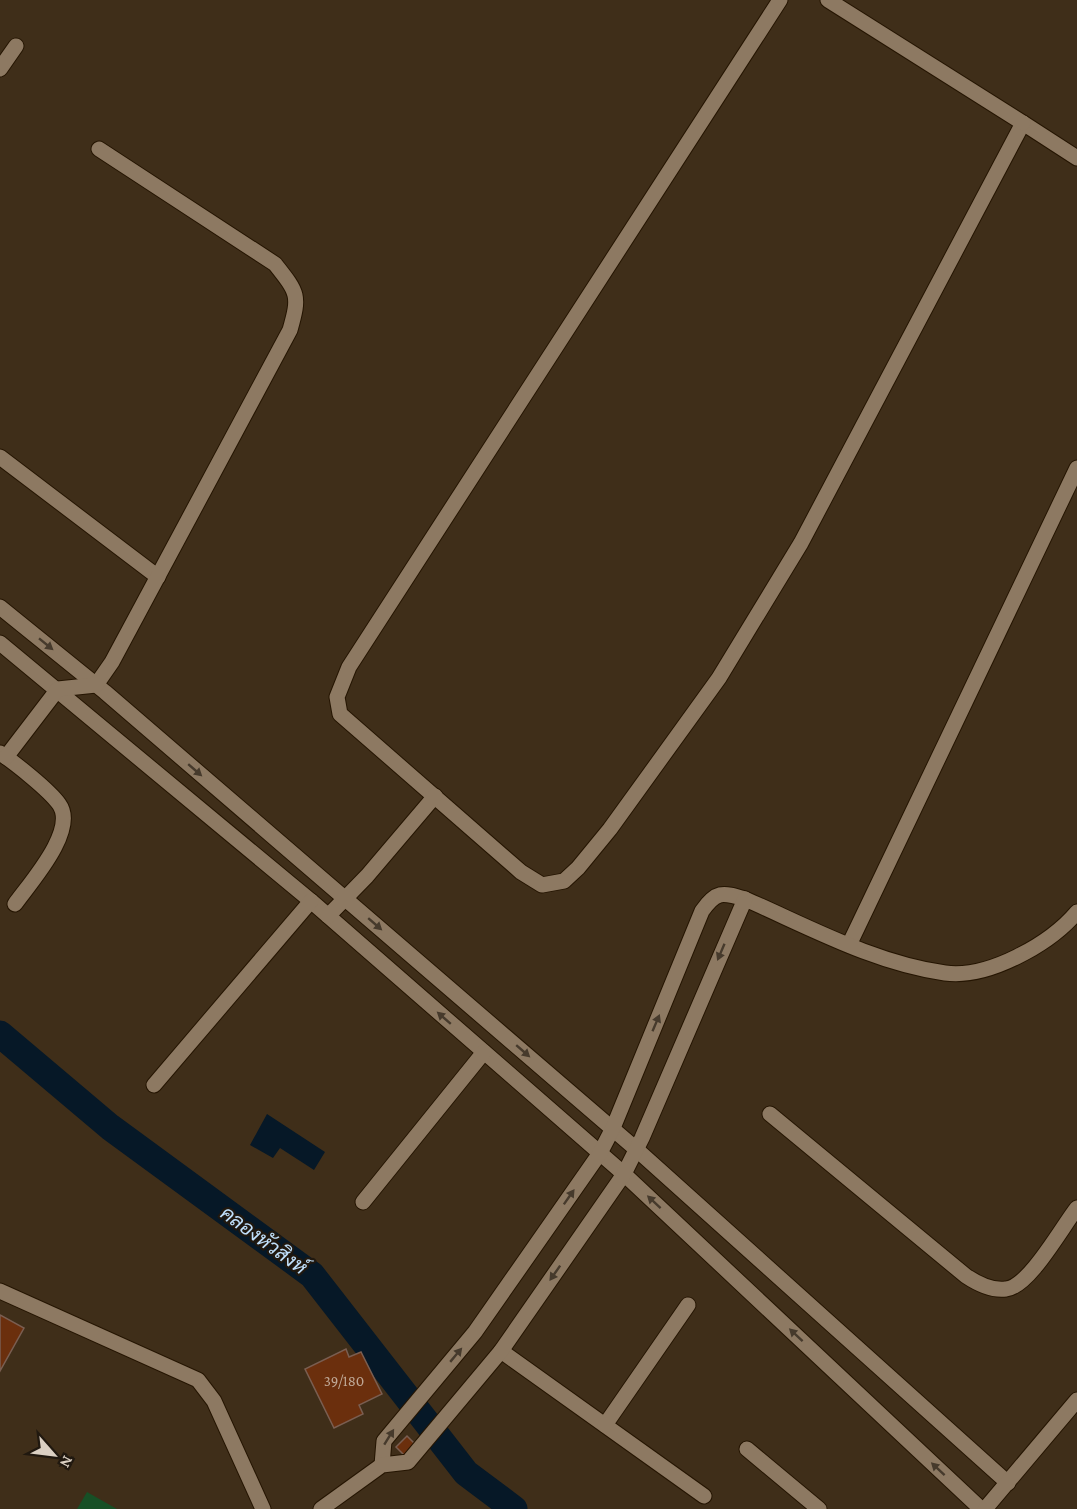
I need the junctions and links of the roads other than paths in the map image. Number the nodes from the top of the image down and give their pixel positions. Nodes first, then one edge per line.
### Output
1 (780, 0) edge
2 (828, 0) edge
3 (16, 46) dead end
4 (0, 69) edge
5 (1023, 123) junction
6 (99, 149) dead end
7 (1077, 158) edge
8 (0, 457) edge
9 (1077, 468) edge
10 (158, 577) junction
11 (0, 607) edge
12 (0, 643) edge
13 (96, 685) junction
14 (58, 689) junction
15 (3, 755) edge
16 (435, 796) junction
17 (344, 899) junction
18 (745, 899) junction
19 (311, 901) junction
20 (15, 904) dead end
21 (1077, 912) edge
22 (328, 916) junction
23 (849, 945) junction
24 (484, 1052) junction
25 (154, 1085) dead end
26 (770, 1114) dead end
27 (613, 1128) junction
28 (636, 1149) junction
29 (600, 1153) junction
30 (624, 1174) junction
31 (363, 1202) dead end
32 (1076, 1210) edge
33 (0, 1292) edge
34 (688, 1305) dead end
35 (501, 1351) junction
36 (1077, 1400) edge
37 (605, 1425) junction
38 (747, 1449) dead end
39 (382, 1466) junction
40 (1008, 1483) junction
41 (704, 1496) dead end
42 (263, 1509) edge
43 (321, 1509) edge
44 (819, 1509) edge
45 (983, 1509) edge

1 - 16 street
2 - 5 street
3 - 4 street
5 - 7 street
5 - 16 street
6 - 10 street
8 - 10 street
9 - 23 street
10 - 13 street
11 -> 13 street
12 - 14 street
13 - 14 street
13 -> 17 street
14 - 15 street
14 - 19 street
15 - 20 street
16 - 17 street
17 - 22 street
17 -> 27 street
18 - 23 street
27 -> 18 street
18 -> 28 street
19 - 22 street
19 - 25 street
21 - 23 street
24 -> 22 street
24 - 29 street
24 - 31 street
26 - 32 street
27 - 28 street
27 - 29 street
28 - 30 street
28 - 40 street
29 - 30 street
39 -> 29 street
30 -> 35 street
45 -> 30 street
33 - 42 street
34 - 37 street
35 - 37 street
35 - 39 street
36 - 40 street
37 - 41 street
38 - 44 street
39 - 43 street
40 - 45 street

